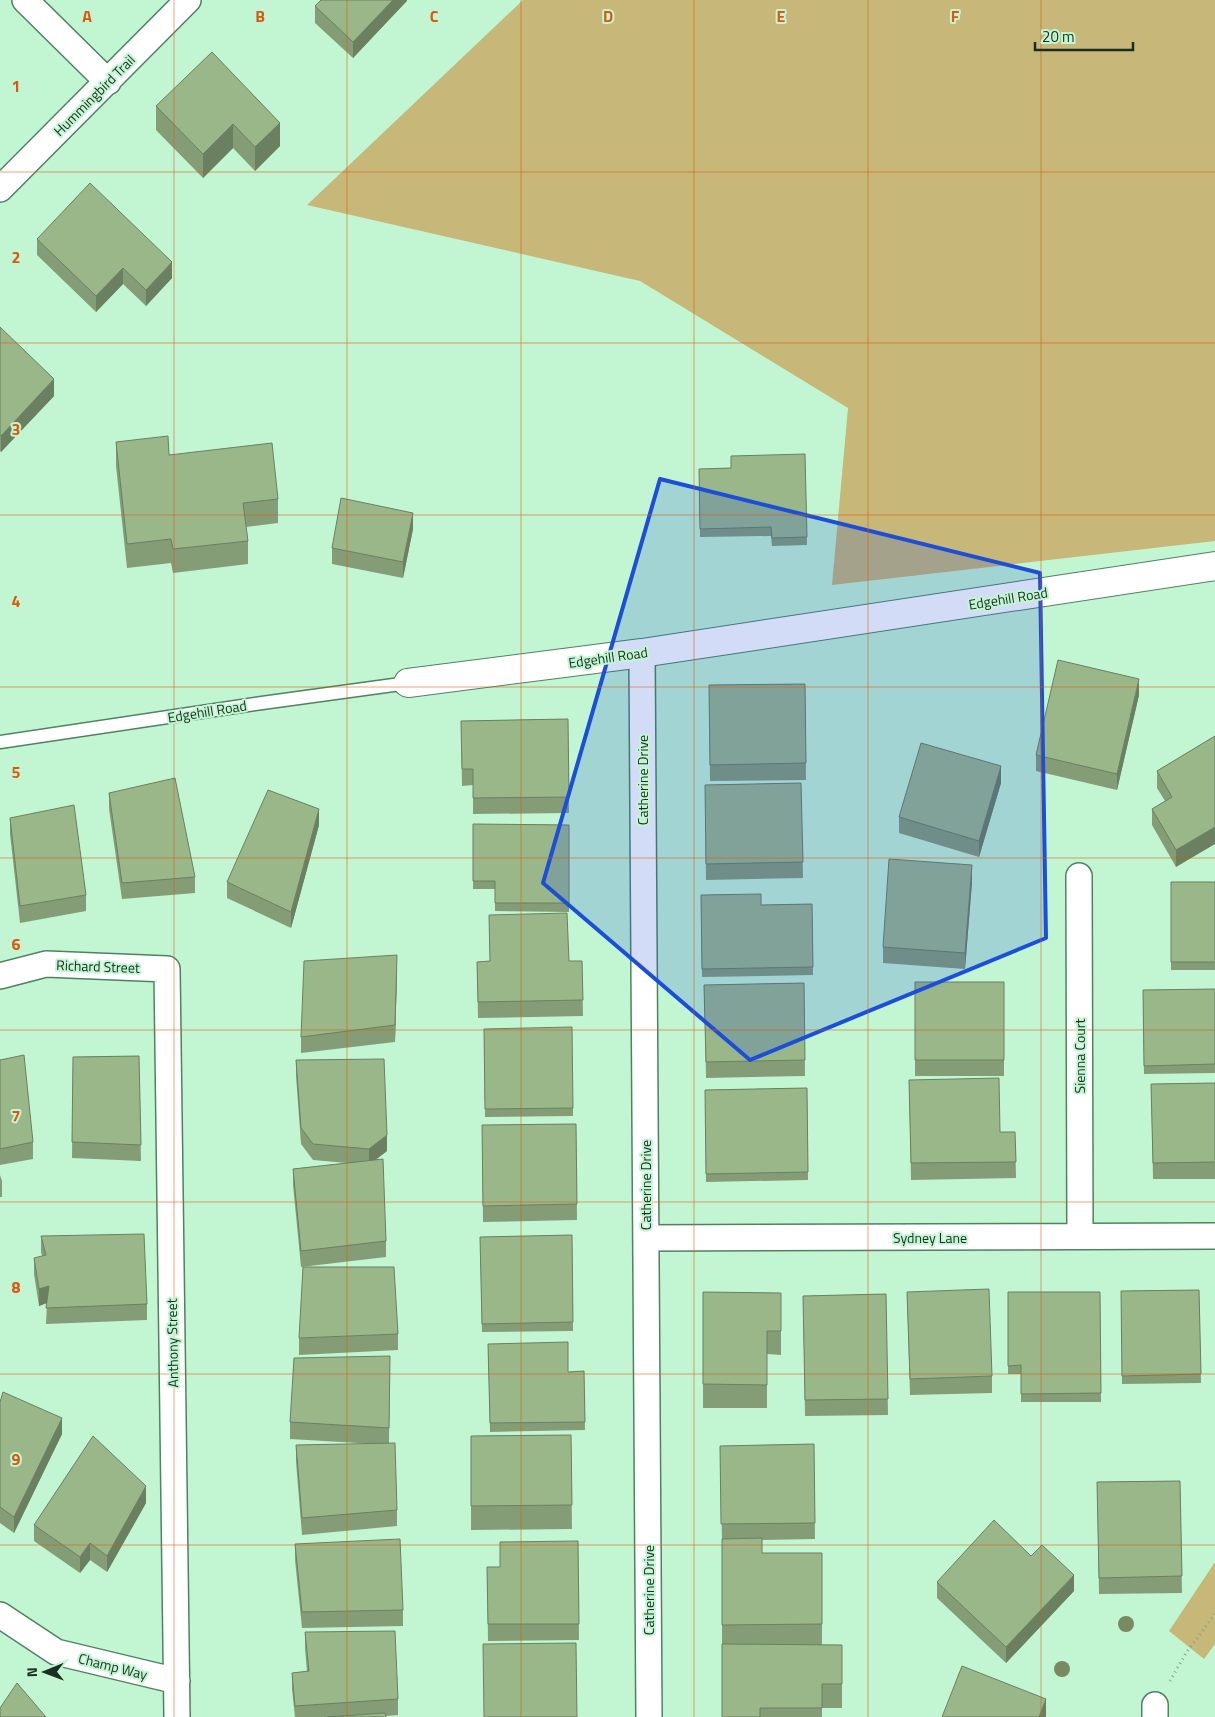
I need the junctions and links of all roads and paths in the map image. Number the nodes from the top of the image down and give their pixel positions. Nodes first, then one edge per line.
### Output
1 (25, 0) edge
2 (188, 0) edge
3 (108, 82) junction
4 (0, 189) edge
5 (1215, 566) edge
6 (642, 653) junction
7 (408, 683) joint
8 (0, 742) edge
9 (1079, 876) dead end
10 (167, 969) joint
11 (0, 976) edge
12 (1080, 1236) junction
13 (1215, 1236) edge
14 (646, 1238) junction
15 (1215, 1614) edge
16 (0, 1615) edge
17 (177, 1681) junction
18 (1155, 1711) edge
19 (177, 1717) edge
20 (649, 1717) edge

1 - 3 street
2 - 3 street, Hummingbird Trail
3 - 4 street, Hummingbird Trail
5 - 6 street, Edgehill Road
6 - 7 street, Edgehill Road
6 - 14 street, Catherine Drive
7 - 8 lane, Edgehill Road
9 - 12 street, Sienna Court
10 - 11 street, Richard Street
10 - 17 street, Anthony Street
12 - 13 street, Sydney Lane
12 - 14 street, Sydney Lane
14 - 20 street, Catherine Drive
15 - 18 path
16 - 17 street, Champ Way
17 - 19 street, Anthony Street

